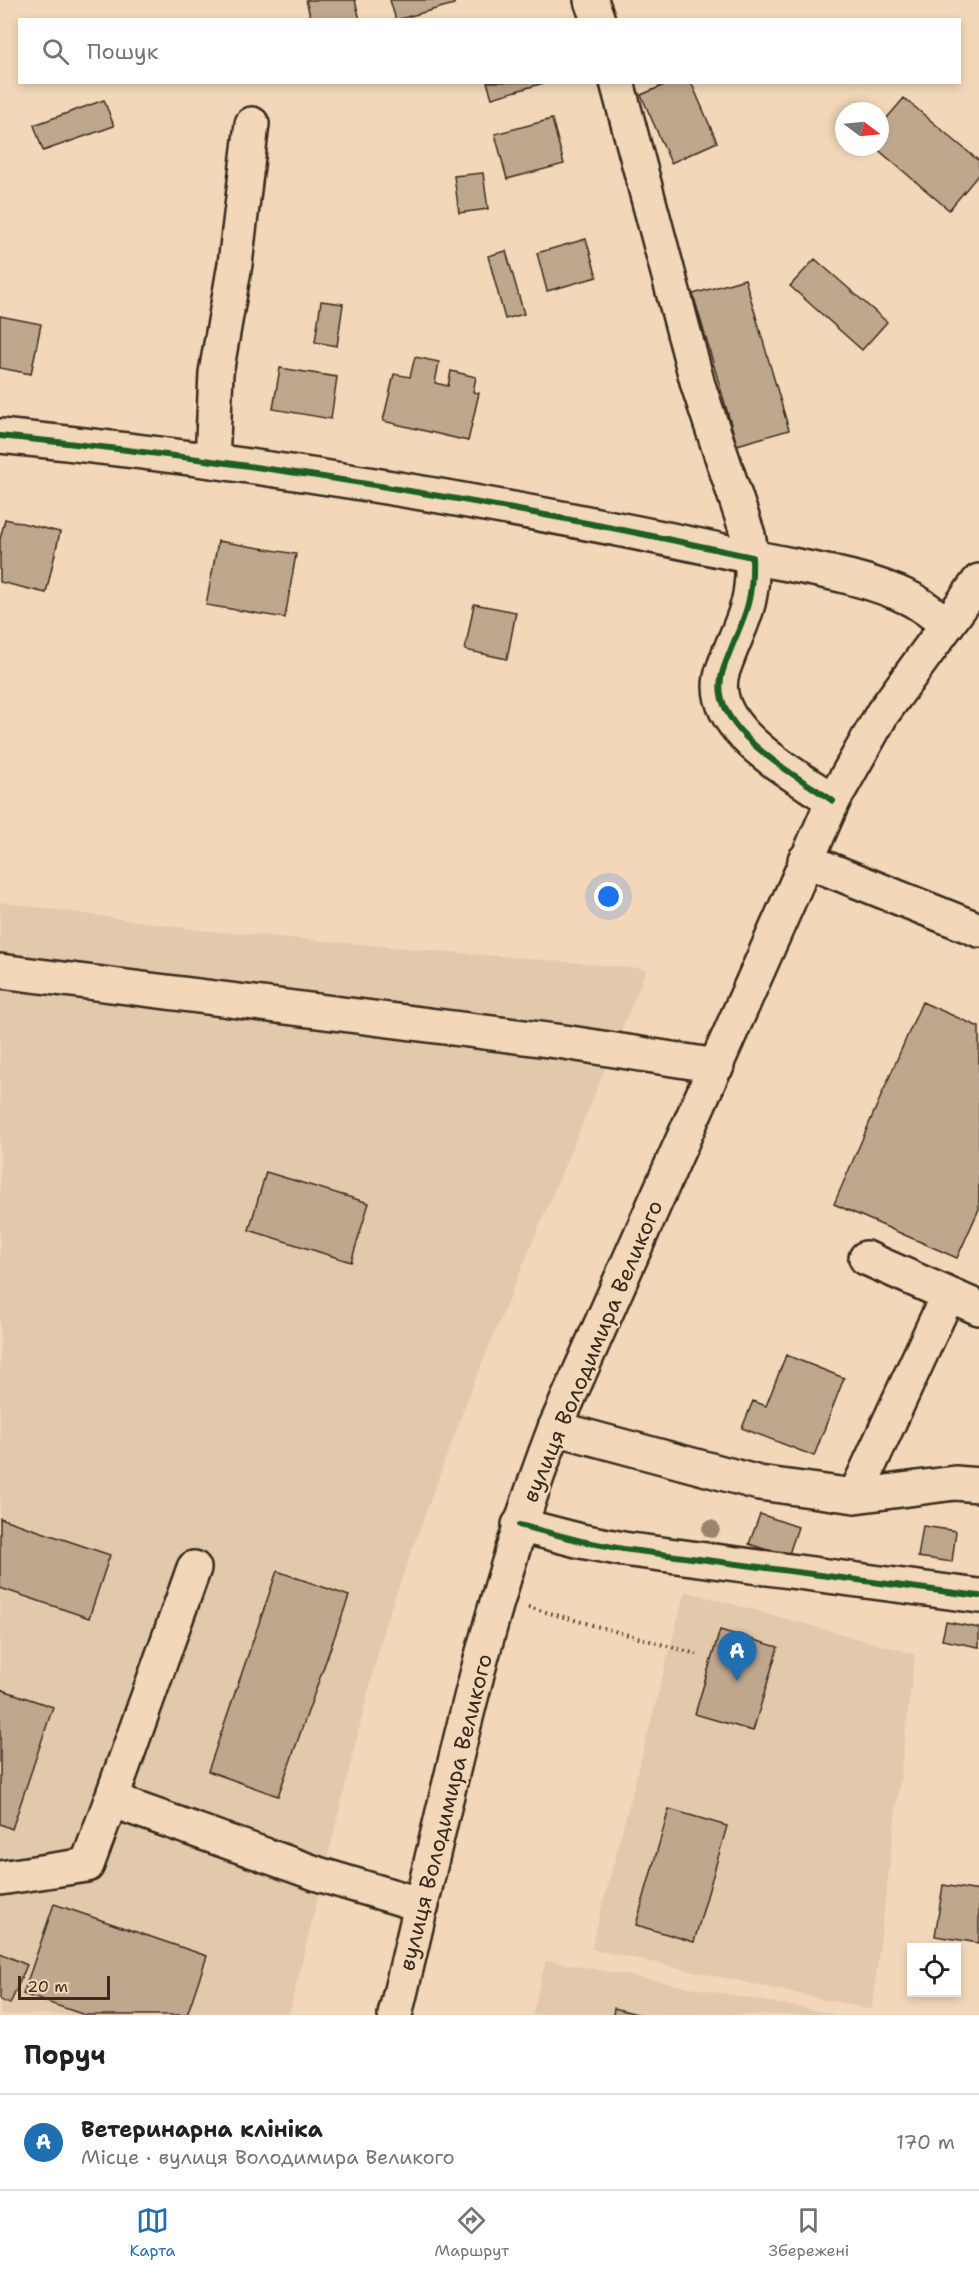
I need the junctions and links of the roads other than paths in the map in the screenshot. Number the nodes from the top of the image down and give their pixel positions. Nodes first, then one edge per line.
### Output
1 (591, 0) edge
2 (597, 18) edge
3 (618, 84) edge
4 (252, 124) dead end
5 (0, 436) edge
6 (212, 461) junction
7 (752, 557) junction
8 (979, 581) edge
9 (947, 624) junction
10 (833, 801) junction
11 (805, 860) junction
12 (974, 920) edge
13 (0, 972) edge
14 (717, 1066) junction
15 (866, 1258) dead end
16 (948, 1295) junction
17 (979, 1308) edge
18 (555, 1428) junction
19 (979, 1485) edge
20 (855, 1496) junction
21 (519, 1525) junction
22 (194, 1568) dead end
23 (979, 1596) edge
24 (111, 1800) junction
25 (0, 1878) edge
26 (422, 1905) junction
27 (395, 2015) edge

1 - 2 street
3 - 7 street
4 - 6 street
5 - 6 street
6 - 7 street
7 - 9 street
7 - 10 street
8 - 9 street, вулиця Володимира Великого
9 - 10 street, вулиця Володимира Великого
10 - 11 street, вулиця Володимира Великого
11 - 12 street
11 - 14 street, вулиця Володимира Великого
13 - 14 street
14 - 18 street, вулиця Володимира Великого
15 - 16 street
16 - 17 street
16 - 20 street
18 - 20 street
18 - 21 street, вулиця Володимира Великого
19 - 20 street
21 - 23 street
21 - 26 street, вулиця Володимира Великого
22 - 24 street
24 - 25 street
24 - 26 street
26 - 27 street, вулиця Володимира Великого

